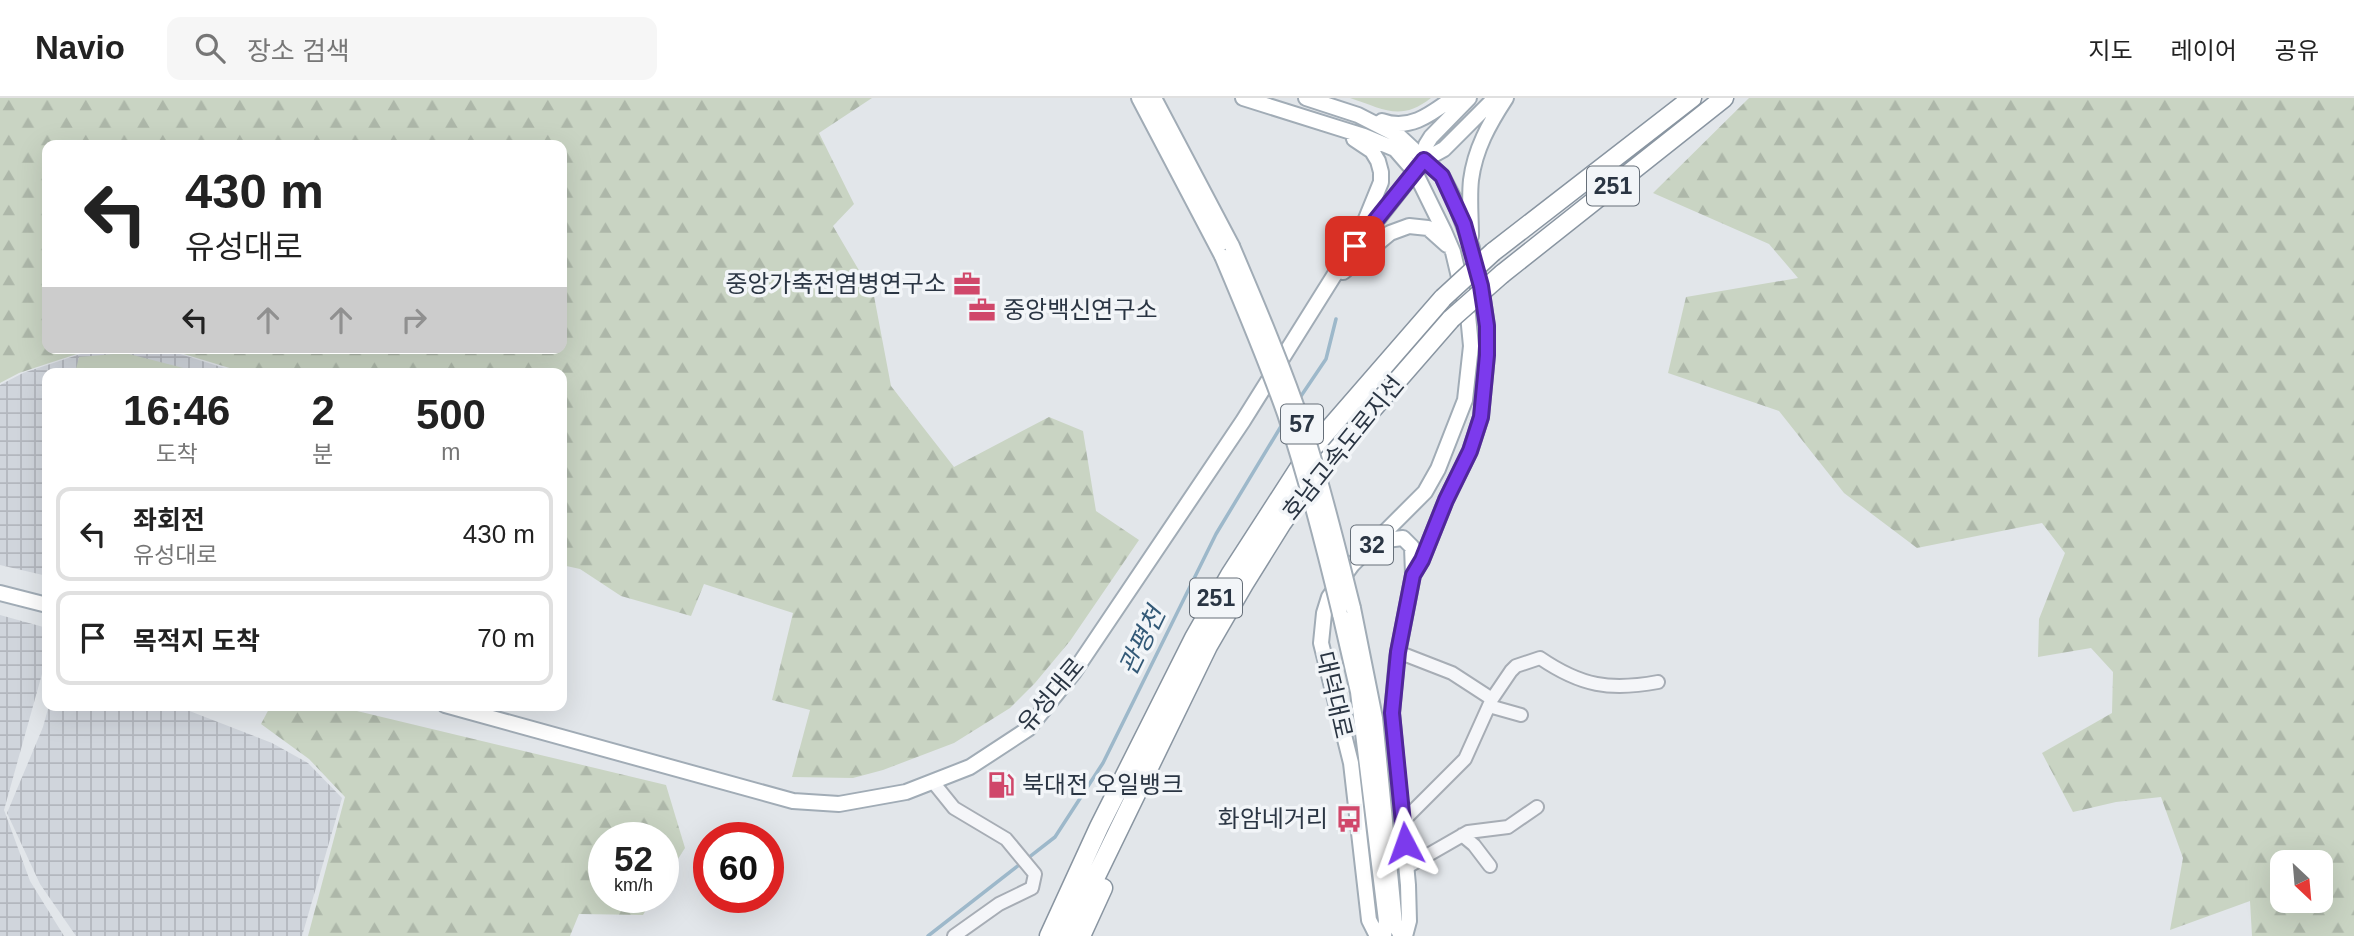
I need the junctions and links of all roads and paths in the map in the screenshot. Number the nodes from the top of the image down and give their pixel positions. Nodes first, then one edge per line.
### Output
1 (1139, 98) edge
2 (1154, 98) edge
3 (1243, 98) edge
4 (1307, 98) edge
5 (1453, 98) edge
6 (1469, 98) edge
7 (1495, 98) edge
8 (1506, 98) edge
9 (1692, 98) edge
10 (1724, 98) edge
11 (1358, 115) junction
12 (1342, 130) junction
13 (1424, 160) junction
14 (1415, 172) junction
15 (1444, 231) junction
16 (1355, 246) junction
17 (1472, 248) junction
18 (1227, 251) junction
19 (1453, 252) junction
20 (1328, 285) junction
21 (1377, 541) junction
22 (1413, 575) junction
23 (0, 593) edge
24 (42, 604) edge
25 (1347, 611) junction
26 (1208, 646) junction
27 (1398, 652) junction
28 (1658, 681) dead end
29 (1490, 702) junction
30 (467, 711) edge
31 (1521, 715) dead end
32 (933, 782) junction
33 (1537, 807) dead end
34 (1404, 820) junction
35 (1462, 835) junction
36 (1490, 866) dead end
37 (1407, 867) junction
38 (954, 936) edge
39 (1049, 936) edge
40 (1067, 936) edge
41 (1082, 936) edge
42 (1377, 936) edge
43 (1384, 936) edge
44 (1403, 936) edge

1 - 18 main road, 57
2 - 18 main road, 57
3 - 12 main road, 대덕대로
4 - 11 main road
5 - 11 main road
6 - 13 main road, 유성대로
7 - 13 main road, 유성대로
8 - 17 main road, 32
9 - 39 highway, 호남고속도로지선 / 251, bridge
10 - 26 highway, 호남고속도로지선 / 251, bridge
11 - 13 main road, 대덕대로
12 - 14 main road, 대덕대로
12 - 16 main road
13 - 14 main road, 유성대로
13 - 17 main road, 대덕대로
14 - 15 main road, 대덕대로 / 32
14 - 16 main road, 유성대로
15 - 17 main road
15 - 19 main road, 대덕대로 / 32
16 - 20 main road, 유성대로
17 - 22 main road, 대덕대로 / 32
18 - 25 main road, 57, bridge
19 - 20 main road
19 - 21 main road, 대덕대로 / 32
20 - 32 main road, 유성대로
21 - 22 main road
21 - 42 main road, 대덕대로 / 32
22 - 27 main road, 대덕대로 / 32
23 - 24 main road
25 - 43 main road, 대덕대로 / 57
25 - 44 main road, 대덕대로 / 57
26 - 40 highway, 호남고속도로지선 / 251
26 - 41 highway
27 - 29 street
27 - 34 main road, 대덕대로 / 32
28 - 29 street
29 - 31 street
29 - 34 street
30 - 32 main road, 유성대로
32 - 38 street
33 - 35 street
34 - 37 main road, 대덕대로 / 32
35 - 36 street
35 - 37 street
37 - 44 main road, 대덕대로 / 32

